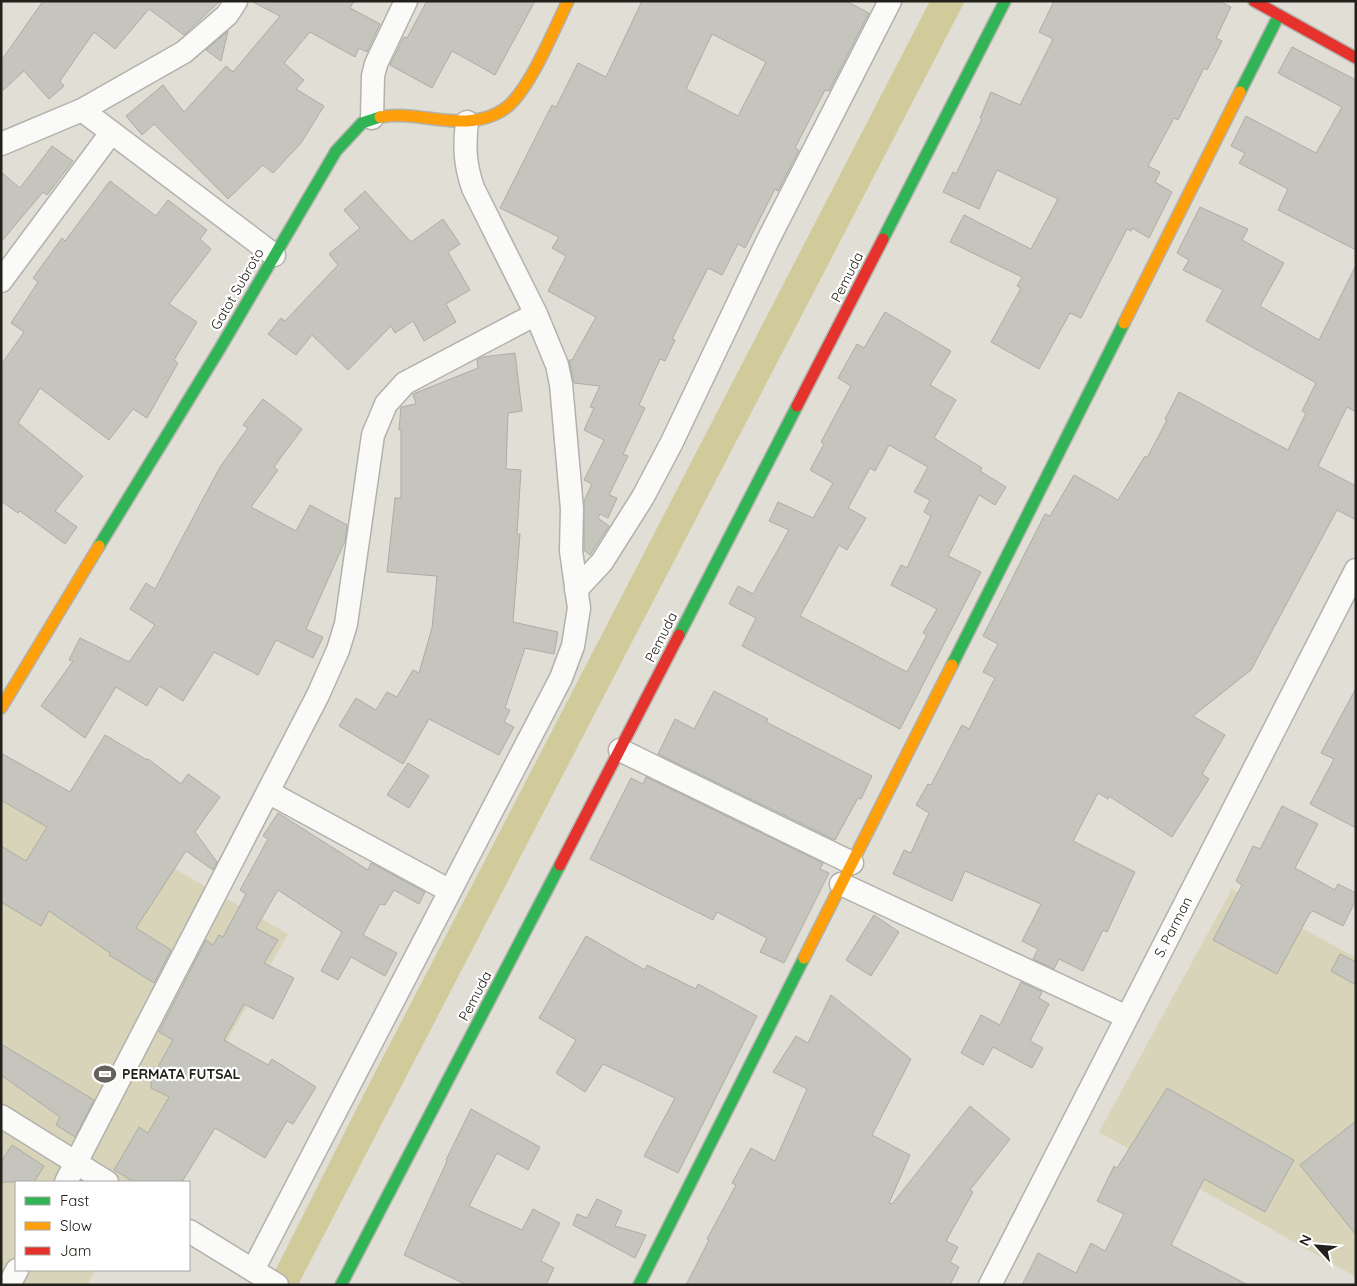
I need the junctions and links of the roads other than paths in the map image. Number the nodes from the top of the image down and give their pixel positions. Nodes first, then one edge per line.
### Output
1 (236, 1) edge
2 (406, 1) edge
3 (568, 1) edge
4 (890, 1) edge
5 (1005, 1) edge
6 (1254, 1) edge
7 (1279, 15) junction
8 (1356, 58) edge
9 (82, 110) junction
10 (372, 118) junction
11 (467, 122) junction
12 (111, 133) junction
13 (1, 144) edge
14 (274, 255) junction
15 (1, 281) edge
16 (536, 314) junction
17 (1356, 570) edge
18 (576, 590) junction
19 (1, 708) edge
20 (620, 750) junction
21 (268, 792) junction
22 (852, 863) junction
23 (841, 884) junction
24 (450, 891) junction
25 (1127, 1016) junction
26 (1, 1116) edge
27 (71, 1173) edge
28 (103, 1181) edge
29 (190, 1232) edge
30 (16, 1271) edge
31 (266, 1278) edge
32 (9, 1285) edge
33 (341, 1285) edge
34 (640, 1285) edge
35 (990, 1285) edge

1 - 9 street
2 - 10 street
3 - 11 street
4 - 18 street
5 - 20 street, Pemuda
6 - 7 street
7 - 8 street
7 - 22 street
9 - 12 street
9 - 13 street
10 - 11 street
10 - 14 street, Gatot Subroto
11 - 16 street
12 - 14 street
12 - 15 street
14 - 19 street, Gatot Subroto
16 - 18 street
16 - 21 street
17 - 25 street, S. Parman
18 - 24 street
20 - 22 street
20 - 33 street, Pemuda
21 - 24 street
21 - 27 street
22 - 23 street
23 - 25 street
23 - 34 street
24 - 31 street
25 - 35 street, S. Parman
26 - 27 street
27 - 28 street
29 - 31 street
30 - 32 street

